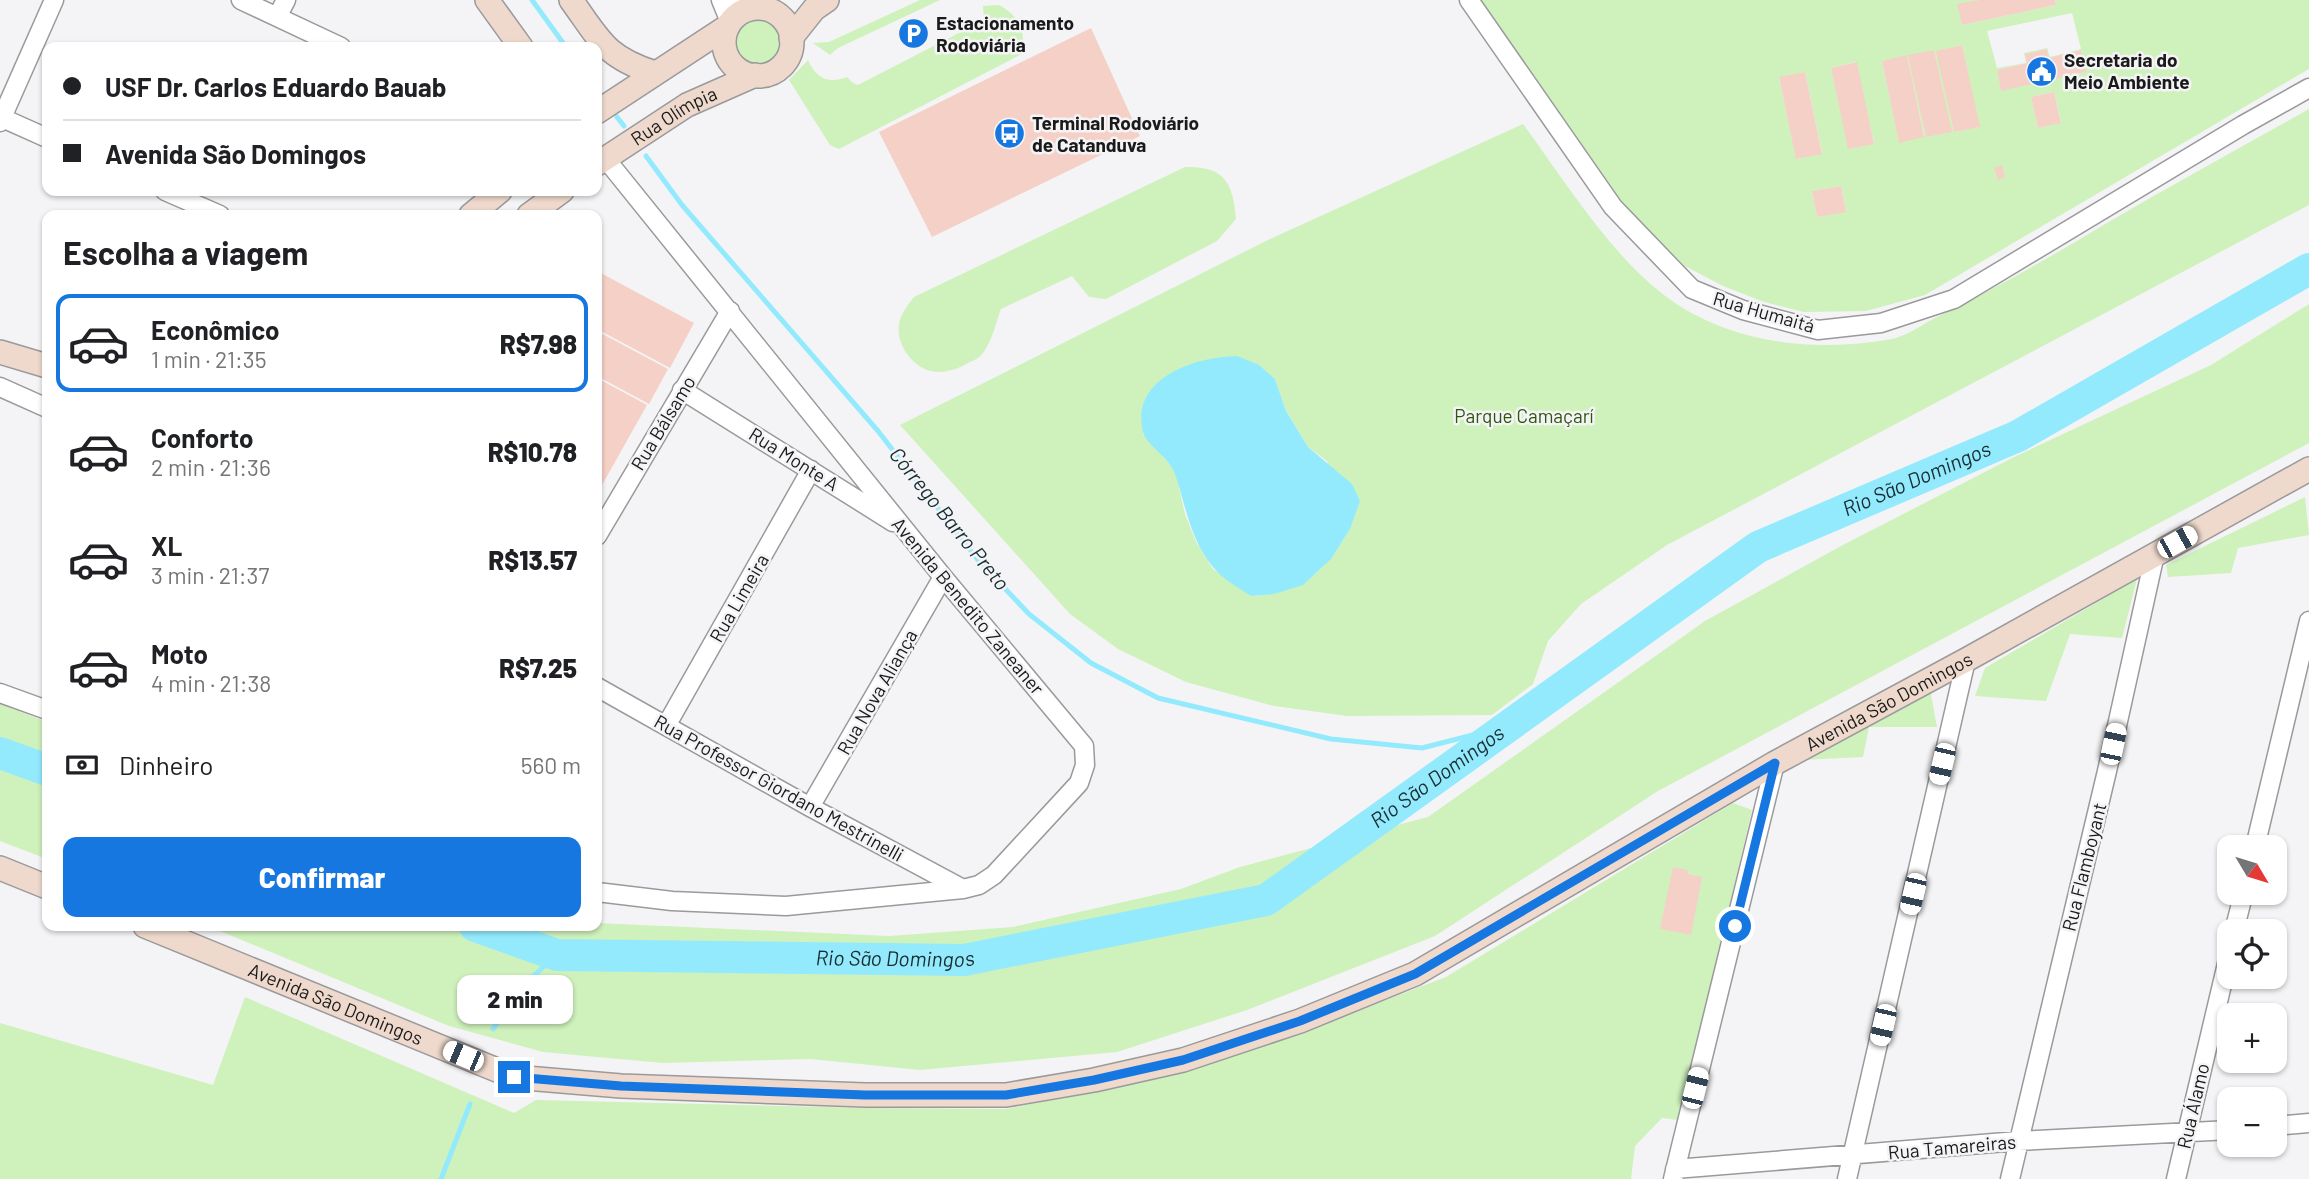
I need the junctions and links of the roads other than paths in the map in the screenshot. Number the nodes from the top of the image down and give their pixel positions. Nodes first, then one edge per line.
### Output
1 (54, 0) edge
2 (242, 0) edge
3 (286, 0) edge
4 (487, 0) edge
5 (570, 0) edge
6 (721, 0) edge
7 (827, 0) edge
8 (1469, 0) edge
9 (742, 11) edge
10 (277, 16) junction
11 (791, 38) junction
12 (331, 42) edge
13 (518, 42) edge
14 (601, 42) edge
15 (602, 44) edge
16 (655, 73) junction
17 (755, 75) junction
18 (2309, 88) edge
19 (602, 109) edge
20 (1, 119) edge
21 (42, 136) edge
22 (602, 155) edge
23 (602, 158) edge
24 (176, 196) edge
25 (494, 196) edge
26 (555, 196) edge
27 (209, 210) edge
28 (477, 210) edge
29 (536, 210) edge
30 (730, 311) junction
31 (0, 352) edge
32 (42, 365) edge
33 (0, 387) edge
34 (682, 390) junction
35 (42, 406) edge
36 (811, 470) junction
37 (2309, 470) edge
38 (602, 527) edge
39 (905, 529) junction
40 (2155, 554) junction
41 (943, 578) junction
42 (2309, 621) edge
43 (1966, 660) junction
44 (602, 690) edge
45 (0, 693) edge
46 (42, 708) edge
47 (666, 726) junction
48 (1775, 763) junction
49 (810, 807) junction
50 (2258, 835) edge
51 (0, 868) edge
52 (42, 885) edge
53 (963, 889) junction
54 (602, 893) edge
55 (157, 931) edge
56 (2221, 989) edge
57 (2309, 1124) edge
58 (2287, 1125) edge
59 (2217, 1130) edge
60 (2186, 1133) junction
61 (2018, 1141) junction
62 (1853, 1155) junction
63 (1674, 1174) edge
64 (1847, 1179) edge
65 (2010, 1179) edge
66 (2176, 1179) edge

1 - 20 street
2 - 10 street
3 - 10 street
4 - 13 street
5 - 14 street
6 - 9 street
7 - 11 street
8 - 18 street, Rua Humaitá
9 - 11 street
9 - 16 street
9 - 17 street
10 - 12 street
11 - 17 street
15 - 16 street
16 - 19 street
17 - 22 street, Rua Olímpia
20 - 21 street
23 - 30 street, Avenida Benedito Zaneaner
24 - 27 street
25 - 28 street
26 - 29 street
30 - 34 street, Rua Bálsamo
30 - 39 street, Avenida Benedito Zaneaner
31 - 32 street
33 - 35 street
34 - 36 street, Rua Monte A
34 - 38 street, Rua Bálsamo
36 - 39 street, Rua Monte A
36 - 47 street, Rua Limeira
37 - 40 street, Avenida São Domingos
39 - 41 street, Avenida Benedito Zaneaner
40 - 43 street, Avenida São Domingos
40 - 61 street, Rua Flamboyant
41 - 49 street, Rua Nova Aliança
41 - 53 street, Avenida Benedito Zaneaner
42 - 50 street
43 - 48 street, Avenida São Domingos
43 - 62 street
44 - 47 street, Rua Professor Giordano Mestrinelli
45 - 46 street
47 - 49 street, Rua Professor Giordano Mestrinelli
48 - 55 street, Avenida São Domingos
48 - 63 street
49 - 53 street, Rua Professor Giordano Mestrinelli
51 - 52 street
53 - 54 street
56 - 60 street, Rua Álamo
57 - 58 street
59 - 60 street, Rua Tamareiras
60 - 61 street, Rua Tamareiras
60 - 66 street, Rua Álamo
61 - 62 street, Rua Tamareiras
61 - 65 street, Rua Flamboyant
62 - 63 street, Rua Tamareiras
62 - 64 street

